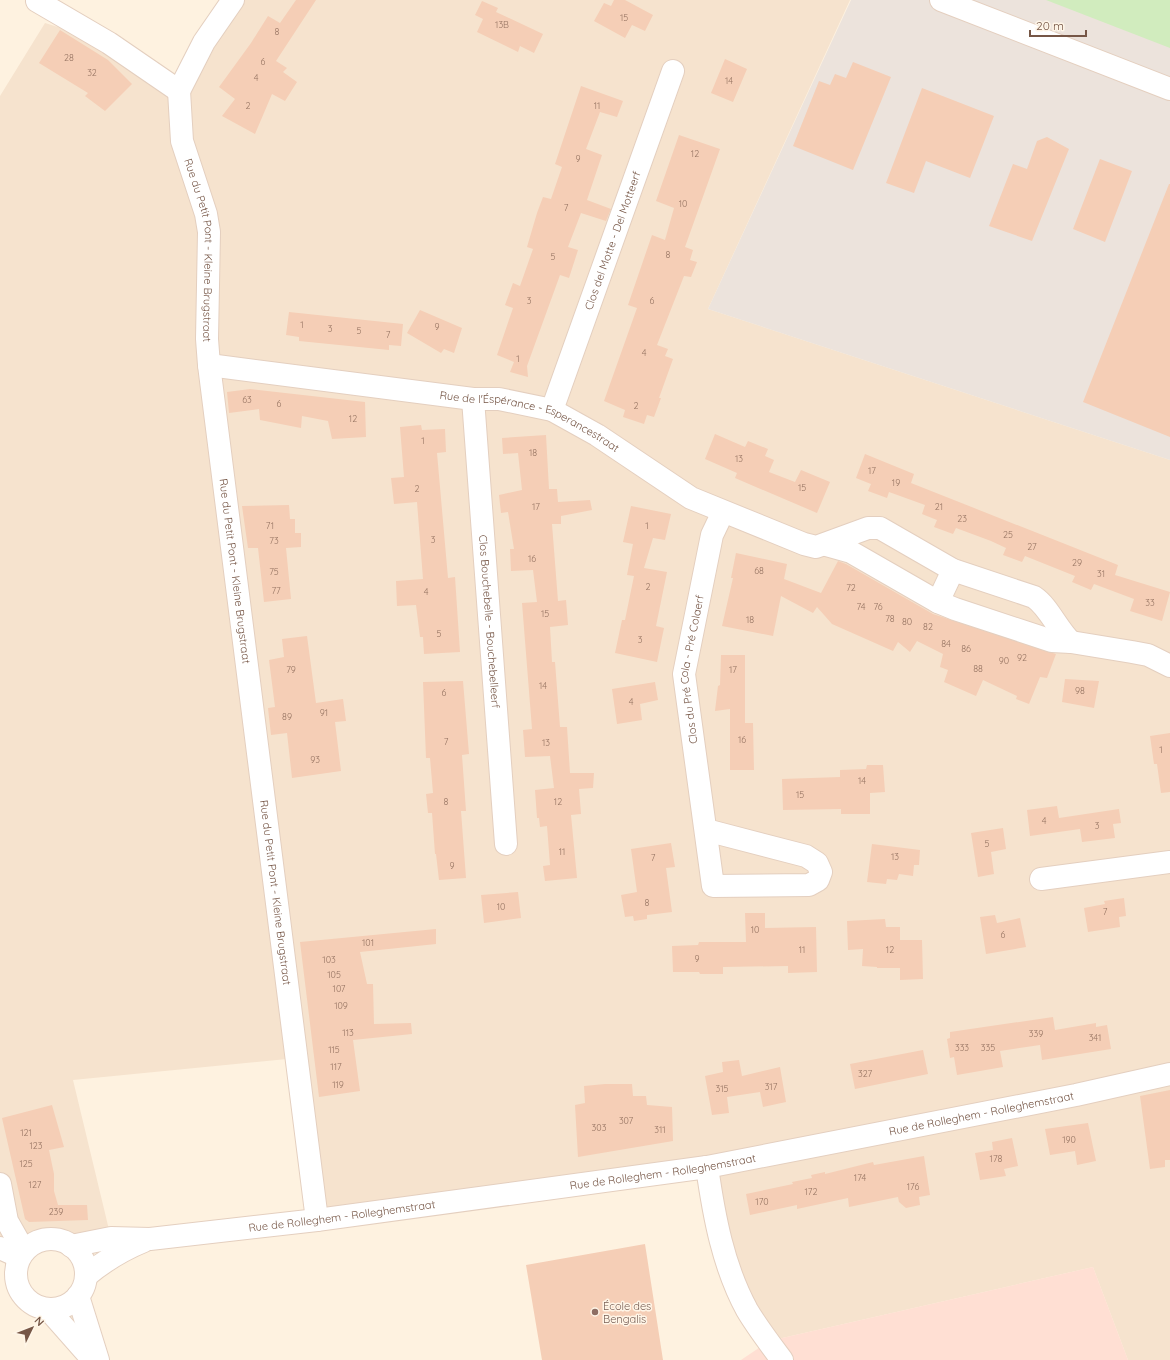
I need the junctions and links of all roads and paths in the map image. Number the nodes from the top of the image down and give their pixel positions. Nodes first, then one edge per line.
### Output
1 (233, 0) edge
2 (941, 0) edge
3 (38, 1) dead end
4 (673, 70) dead end
5 (1170, 89) edge
6 (179, 92) junction
7 (209, 365) junction
8 (473, 398) junction
9 (552, 410) junction
10 (723, 512) junction
11 (868, 528) junction
12 (826, 545) junction
13 (863, 560) junction
14 (953, 570) junction
15 (1038, 600) junction
16 (938, 602) junction
17 (1021, 632) junction
18 (1071, 642) junction
19 (1170, 666) edge
20 (706, 830) junction
21 (506, 844) dead end
22 (1170, 862) edge
23 (1041, 879) dead end
24 (1170, 1074) edge
25 (707, 1167) junction
26 (0, 1184) edge
27 (317, 1220) junction
28 (150, 1239) junction
29 (71, 1246) junction
30 (0, 1248) edge
31 (22, 1254) junction
32 (86, 1276) junction
33 (0, 1290) edge
34 (23, 1295) junction
35 (78, 1296) junction
36 (48, 1309) junction
37 (93, 1360) edge
38 (98, 1360) edge
39 (782, 1360) edge

1 - 6 street
2 - 5 street
3 - 6 street
4 - 9 street, Clos del Motte - Del Motteerf
6 - 7 street, Rue du Petit Pont - Kleine Brugstraat
7 - 8 street, Rue de l'Éspérance - Esperancestraat
7 - 27 street, Rue du Petit Pont - Kleine Brugstraat
8 - 9 street, Rue de l'Éspérance - Esperancestraat
8 - 21 street, Clos Bouchebelle - Bouchebelleerf
9 - 10 street, Rue de l'Éspérance - Esperancestraat
10 - 12 street, Rue de l'Éspérance - Esperancestraat
10 - 20 street, Clos du Pré Cola - Pré Colaerf
11 - 12 street, Rue de l'Éspérance - Esperancestraat
11 - 13 street
11 - 14 street
12 - 13 street, Rue de l'Éspérance - Esperancestraat
13 - 16 street, Rue de l'Éspérance - Esperancestraat
14 - 15 street
14 - 16 street
15 - 17 street
15 - 18 street
16 - 17 street, Rue de l'Éspérance - Esperancestraat
17 - 18 street, Rue de l'Éspérance - Esperancestraat
18 - 19 street, Rue de l'Éspérance - Esperancestraat
20 - 20 street, Clos du Pré Cola - Pré Colaerf
22 - 23 street
24 - 25 street, Rue de Rolleghem - Rolleghemstraat
25 - 27 street, Rue de Rolleghem - Rolleghemstraat
25 - 39 street
26 - 31 street
27 - 28 street, Rue de Rolleghem - Rolleghemstraat
28 - 29 street, Rue de Rolleghem - Rolleghemstraat
28 - 32 street, Rue de Rolleghem - Rolleghemstraat
29 - 31 street
29 - 32 street
30 - 31 street
31 - 34 street
32 - 35 street
33 - 34 street
34 - 36 street
35 - 36 street
35 - 38 street
36 - 37 street

